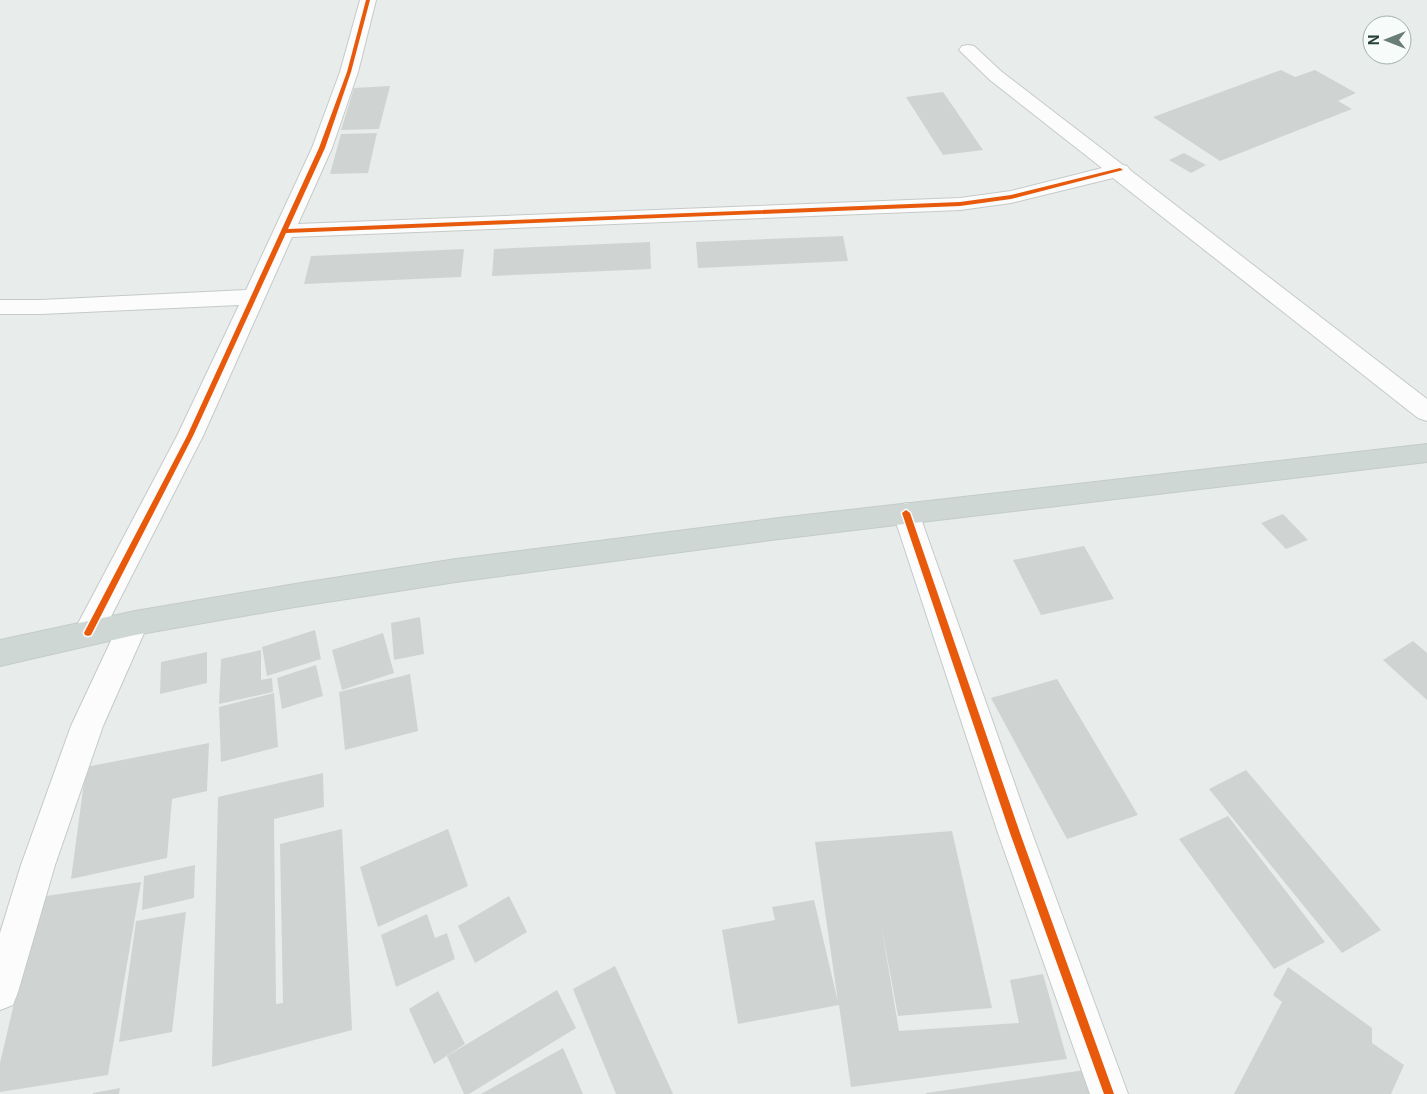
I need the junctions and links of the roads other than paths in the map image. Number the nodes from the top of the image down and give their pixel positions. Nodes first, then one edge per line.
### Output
1 (368, 0) edge
2 (968, 50) dead end
3 (1120, 170) junction
4 (284, 231) junction
5 (254, 297) junction
6 (0, 306) edge
7 (1427, 412) edge
8 (1427, 453) edge
9 (906, 513) junction
10 (133, 624) junction
11 (88, 633) junction
12 (0, 653) edge
13 (0, 992) edge
14 (1109, 1094) edge

1 - 4 street
2 - 3 street
3 - 4 street
3 - 7 street
4 - 5 street
5 - 6 street
5 - 11 street
8 - 9 main road
9 - 10 main road
9 - 14 street
10 - 11 main road
10 - 13 street
11 - 12 main road

